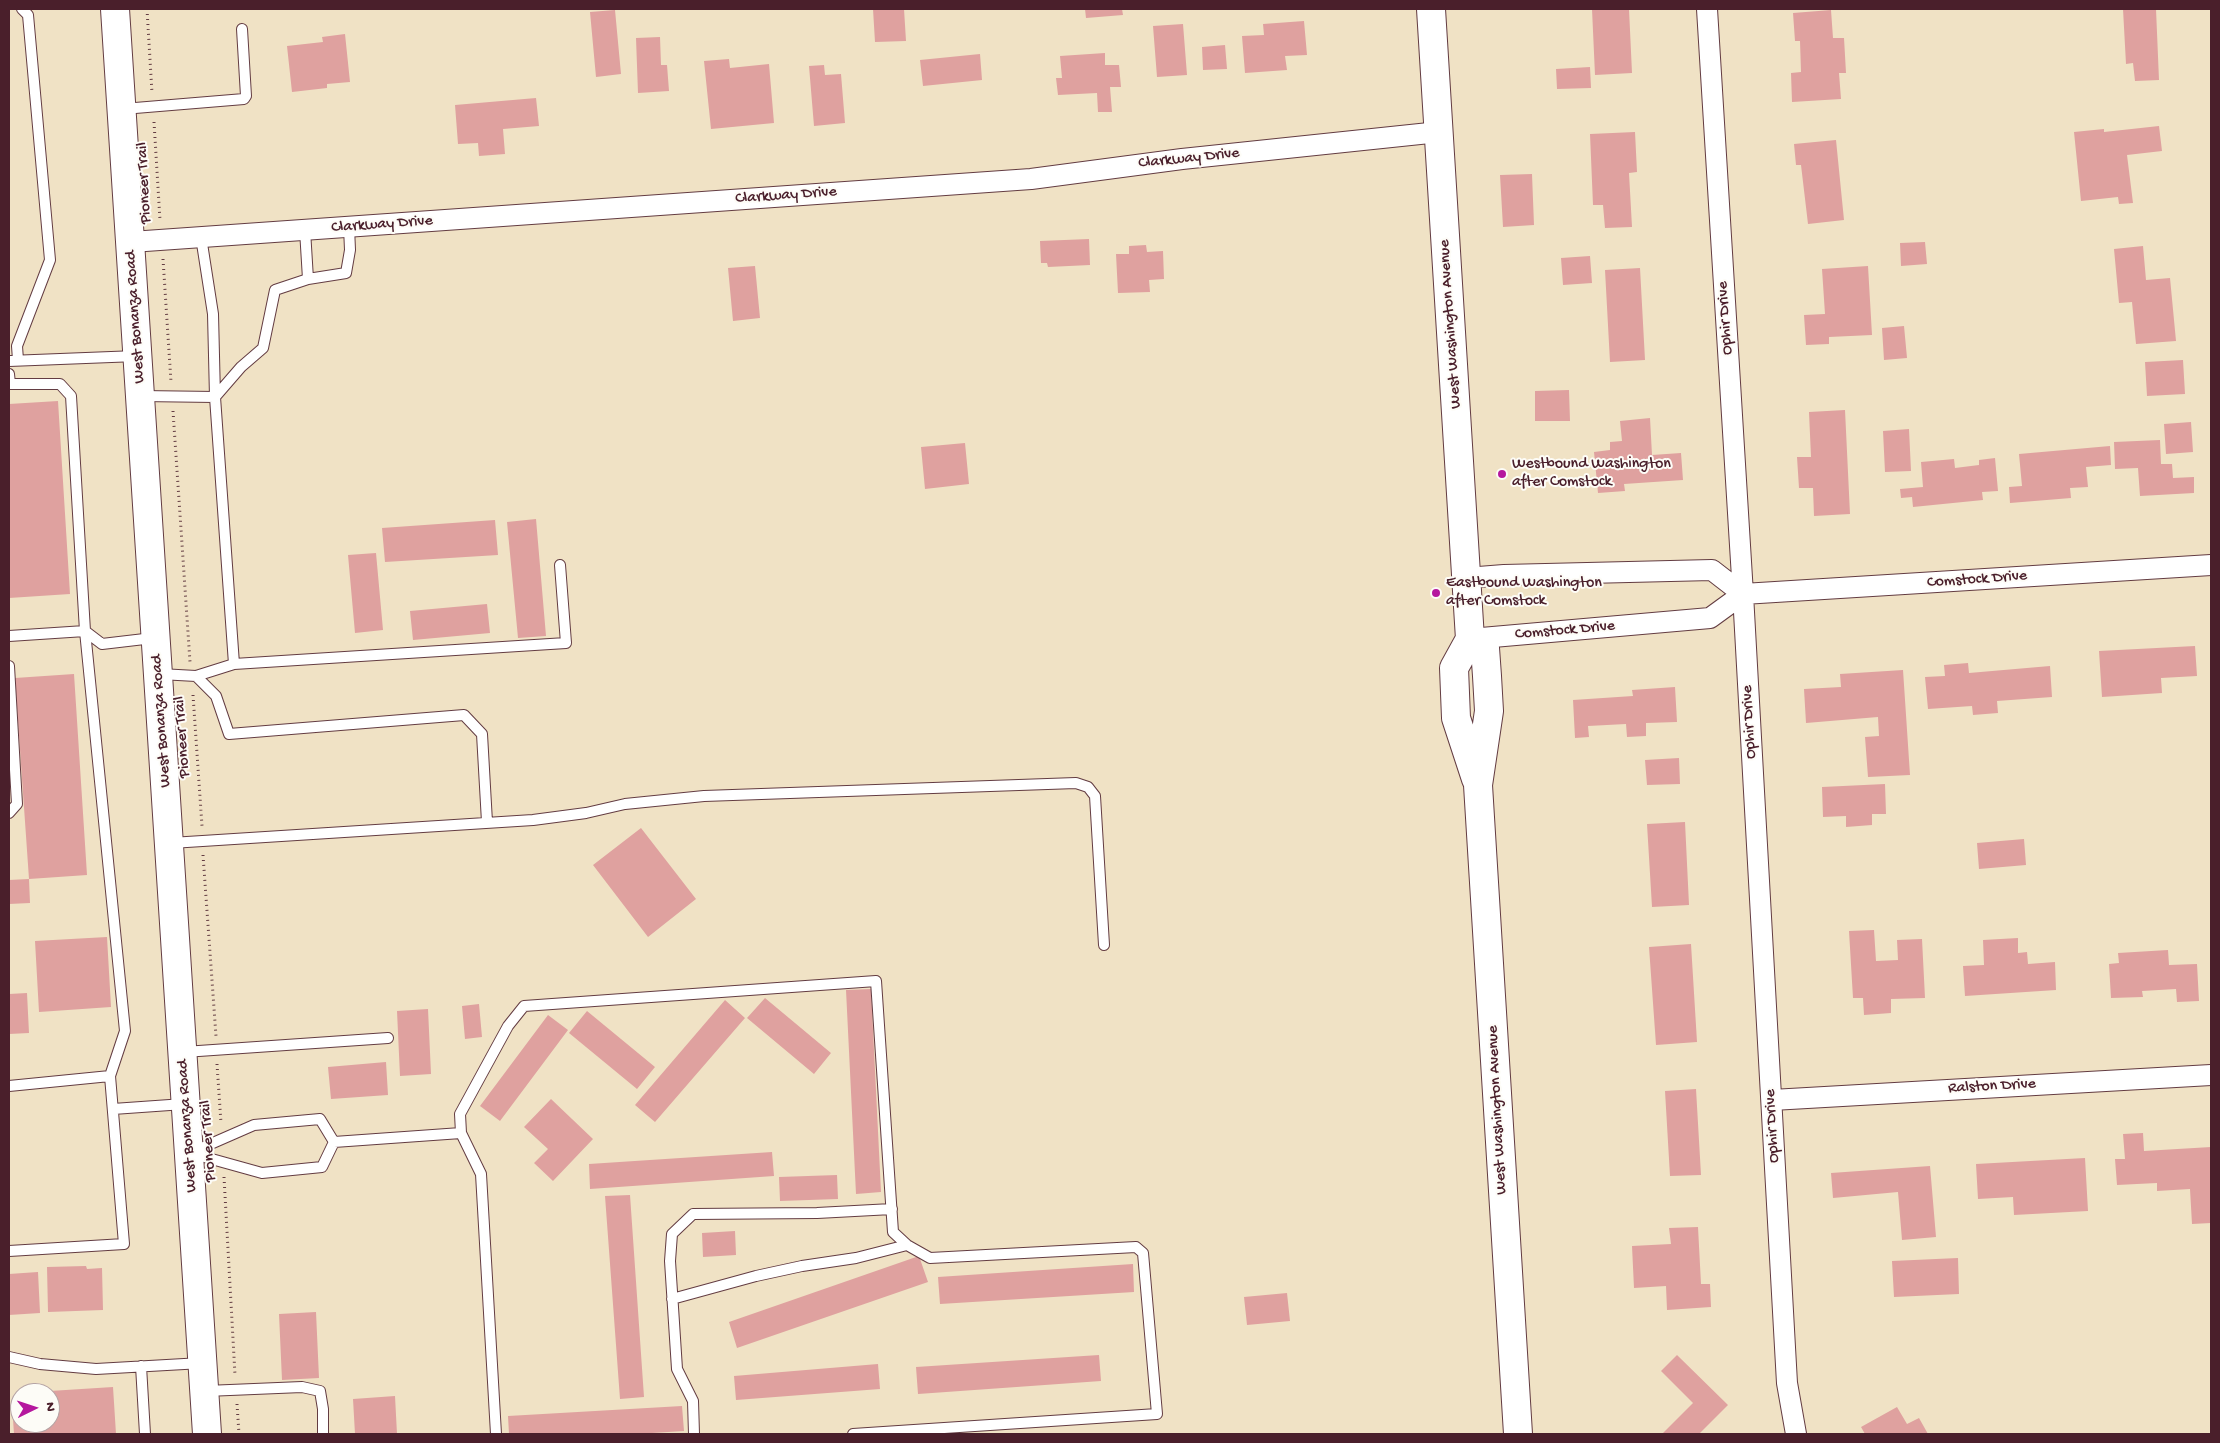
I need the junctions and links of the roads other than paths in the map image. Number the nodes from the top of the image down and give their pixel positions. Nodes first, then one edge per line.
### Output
1 (22, 9) edge
2 (115, 9) edge
3 (1431, 9) edge
4 (1707, 9) edge
5 (242, 29) dead end
6 (122, 109) junction
7 (1439, 132) junction
8 (349, 227) junction
9 (304, 230) junction
10 (202, 237) junction
11 (131, 242) junction
12 (308, 280) junction
13 (138, 356) junction
14 (13, 360) edge
15 (9, 374) edge
16 (141, 396) junction
17 (216, 397) junction
18 (560, 565) dead end
19 (2211, 565) edge
20 (1466, 578) junction
21 (1743, 594) junction
22 (85, 631) junction
23 (9, 636) edge
24 (156, 638) junction
25 (1470, 639) junction
26 (234, 664) junction
27 (9, 666) edge
28 (159, 674) junction
29 (194, 676) junction
30 (9, 814) edge
31 (487, 822) junction
32 (170, 843) junction
33 (1104, 945) dead end
34 (388, 1038) dead end
35 (183, 1052) junction
36 (2211, 1074) edge
37 (110, 1076) junction
38 (9, 1086) edge
39 (1772, 1100) junction
40 (186, 1104) junction
41 (113, 1109) junction
42 (461, 1133) junction
43 (334, 1142) junction
44 (190, 1153) junction
45 (892, 1209) junction
46 (907, 1245) junction
47 (9, 1251) edge
48 (672, 1299) junction
49 (9, 1357) edge
50 (203, 1363) junction
51 (141, 1366) junction
52 (204, 1391) junction
53 (145, 1434) edge
54 (207, 1434) edge
55 (323, 1434) edge
56 (496, 1434) edge
57 (694, 1434) edge
58 (853, 1434) edge
59 (1518, 1434) edge
60 (1796, 1434) edge

1 - 14 lane
2 - 6 main road, West Bonanza Road
3 - 7 main road, West Washington Avenue
4 - 21 street, Ophir Drive
5 - 6 lane
6 - 11 main road, West Bonanza Road
7 - 8 street, Clarkway Drive
7 - 20 main road, West Washington Avenue
8 - 9 street, Clarkway Drive
8 - 12 lane
9 - 10 street, Clarkway Drive
9 - 12 lane
10 - 11 street, Clarkway Drive
10 - 17 lane
11 - 13 main road, West Bonanza Road
12 - 17 lane
13 - 14 lane
13 - 16 main road, West Bonanza Road
15 - 22 lane
16 - 17 lane
16 - 24 main road, West Bonanza Road
17 - 26 lane
18 - 26 lane
19 - 21 street, Comstock Drive
20 - 21 street
20 - 25 main road, West Washington Avenue
21 - 25 street, Comstock Drive
21 - 39 street, Ophir Drive
22 - 23 lane
22 - 24 lane
22 - 37 lane
24 - 28 main road, West Bonanza Road
25 - 59 main road, West Washington Avenue
26 - 29 lane
27 - 30 lane
28 - 29 lane
28 - 32 main road, West Bonanza Road
29 - 31 lane
31 - 32 lane
31 - 33 lane
32 - 35 main road, West Bonanza Road
34 - 35 lane
35 - 40 main road, West Bonanza Road
36 - 39 street, Ralston Drive
37 - 38 lane
37 - 41 lane
39 - 60 street, Ophir Drive
40 - 41 lane
40 - 44 main road, West Bonanza Road
41 - 47 lane
42 - 43 lane
42 - 45 lane
42 - 56 lane
43 - 44 lane
43 - 44 lane
44 - 50 main road, West Bonanza Road
45 - 46 lane
45 - 48 lane
46 - 48 lane
46 - 58 lane
48 - 57 lane
49 - 51 lane
50 - 51 lane
50 - 52 main road, West Bonanza Road
51 - 53 lane
52 - 54 main road, West Bonanza Road
52 - 55 lane

